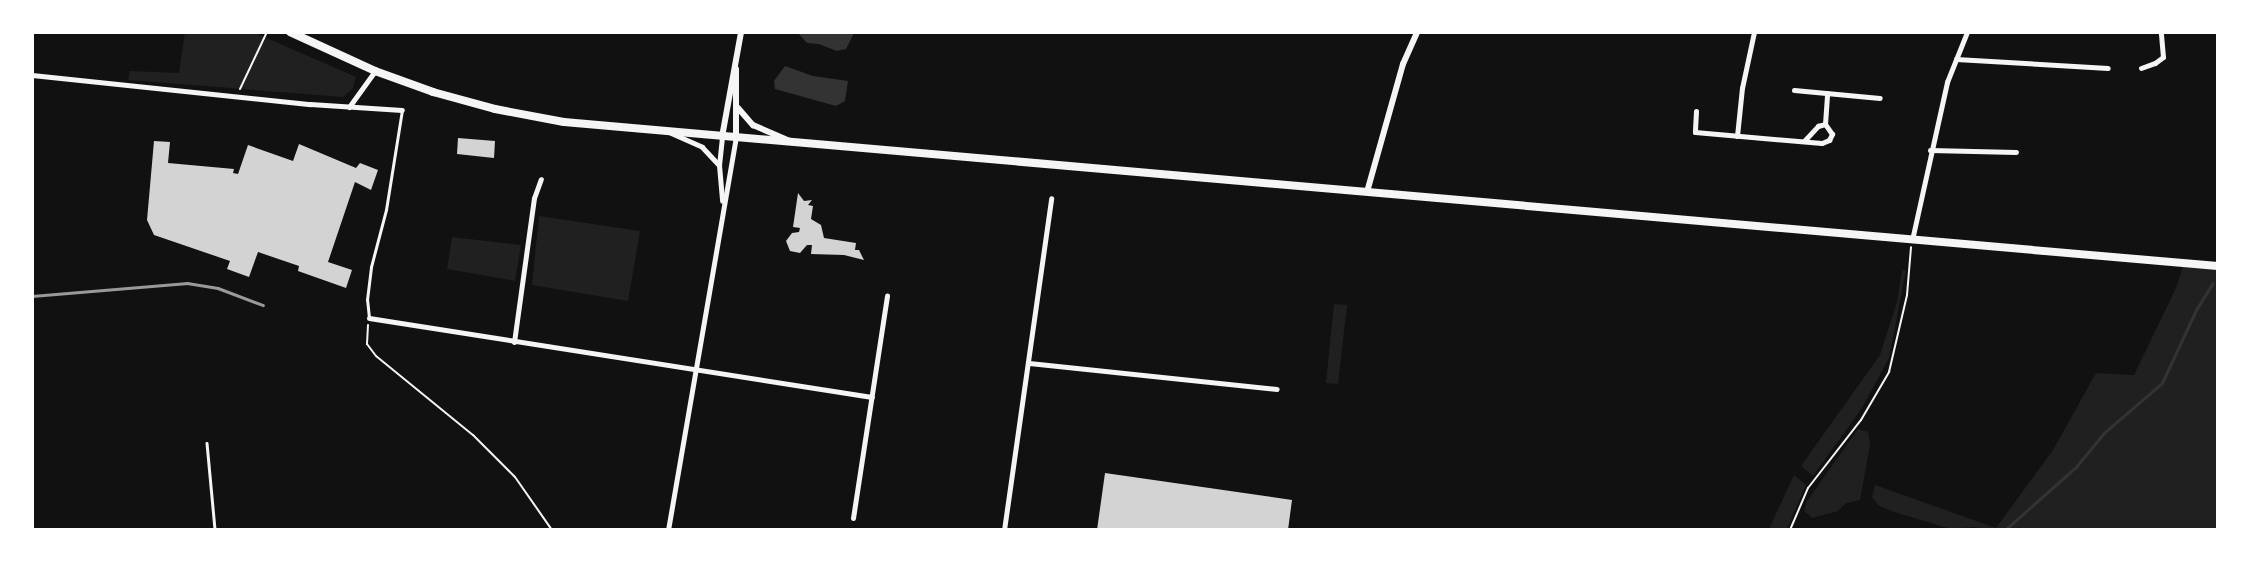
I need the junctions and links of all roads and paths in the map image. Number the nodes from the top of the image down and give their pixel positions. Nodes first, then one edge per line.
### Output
1 (267, 32) edge
2 (290, 32) edge
3 (741, 32) edge
4 (1417, 32) edge
5 (1754, 32) edge
6 (1967, 32) edge
7 (2162, 32) edge
8 (1956, 59) junction
9 (736, 66) junction
10 (2108, 68) dead end
11 (2141, 68) dead end
12 (375, 71) junction
13 (32, 75) edge
14 (1794, 90) dead end
15 (1827, 93) junction
16 (237, 96) junction
17 (1880, 98) dead end
18 (349, 107) junction
19 (738, 108) junction
20 (402, 110) joint
21 (1696, 111) dead end
22 (1825, 124) junction
23 (671, 133) junction
24 (1737, 136) junction
25 (722, 137) junction
26 (736, 138) junction
27 (1804, 141) junction
28 (794, 142) junction
29 (1930, 150) junction
30 (2016, 152) dead end
31 (719, 165) junction
32 (542, 179) dead end
33 (1367, 192) junction
34 (1051, 198) dead end
35 (723, 204) junction
36 (1912, 240) junction
37 (2218, 266) edge
38 (887, 296) dead end
39 (369, 318) junction
40 (514, 342) junction
41 (1029, 363) junction
42 (695, 371) junction
43 (1277, 389) dead end
44 (872, 397) junction
45 (208, 443) dead end
46 (853, 518) dead end
47 (215, 530) edge
48 (552, 530) edge
49 (668, 530) edge
50 (1004, 530) edge
51 (1790, 530) edge

1 - 16 path
2 - 12 main road
3 - 9 street
4 - 33 street
5 - 24 street
6 - 8 street
7 - 11 street
8 - 10 street
8 - 29 street
9 - 19 street
9 - 25 street
12 - 18 street
12 - 23 main road
13 - 16 street
14 - 15 street
15 - 17 street
15 - 22 street
16 - 18 street
18 - 20 street
19 - 26 street
19 - 28 street
20 - 39 lane
21 - 24 street
22 - 27 street
22 - 27 street
23 - 25 main road
23 - 31 street
24 - 27 street
25 - 26 main road
25 - 31 street
26 - 28 main road
26 - 35 street
28 - 33 main road
29 - 30 street
29 - 36 street
31 - 35 street
32 - 40 street
33 - 36 main road
34 - 41 street
35 - 42 street
36 - 37 main road
36 - 51 path
38 - 44 street
39 - 40 street
39 - 48 path
40 - 42 street
41 - 43 street
41 - 50 street
42 - 44 street
42 - 49 street
44 - 46 street
45 - 47 lane

